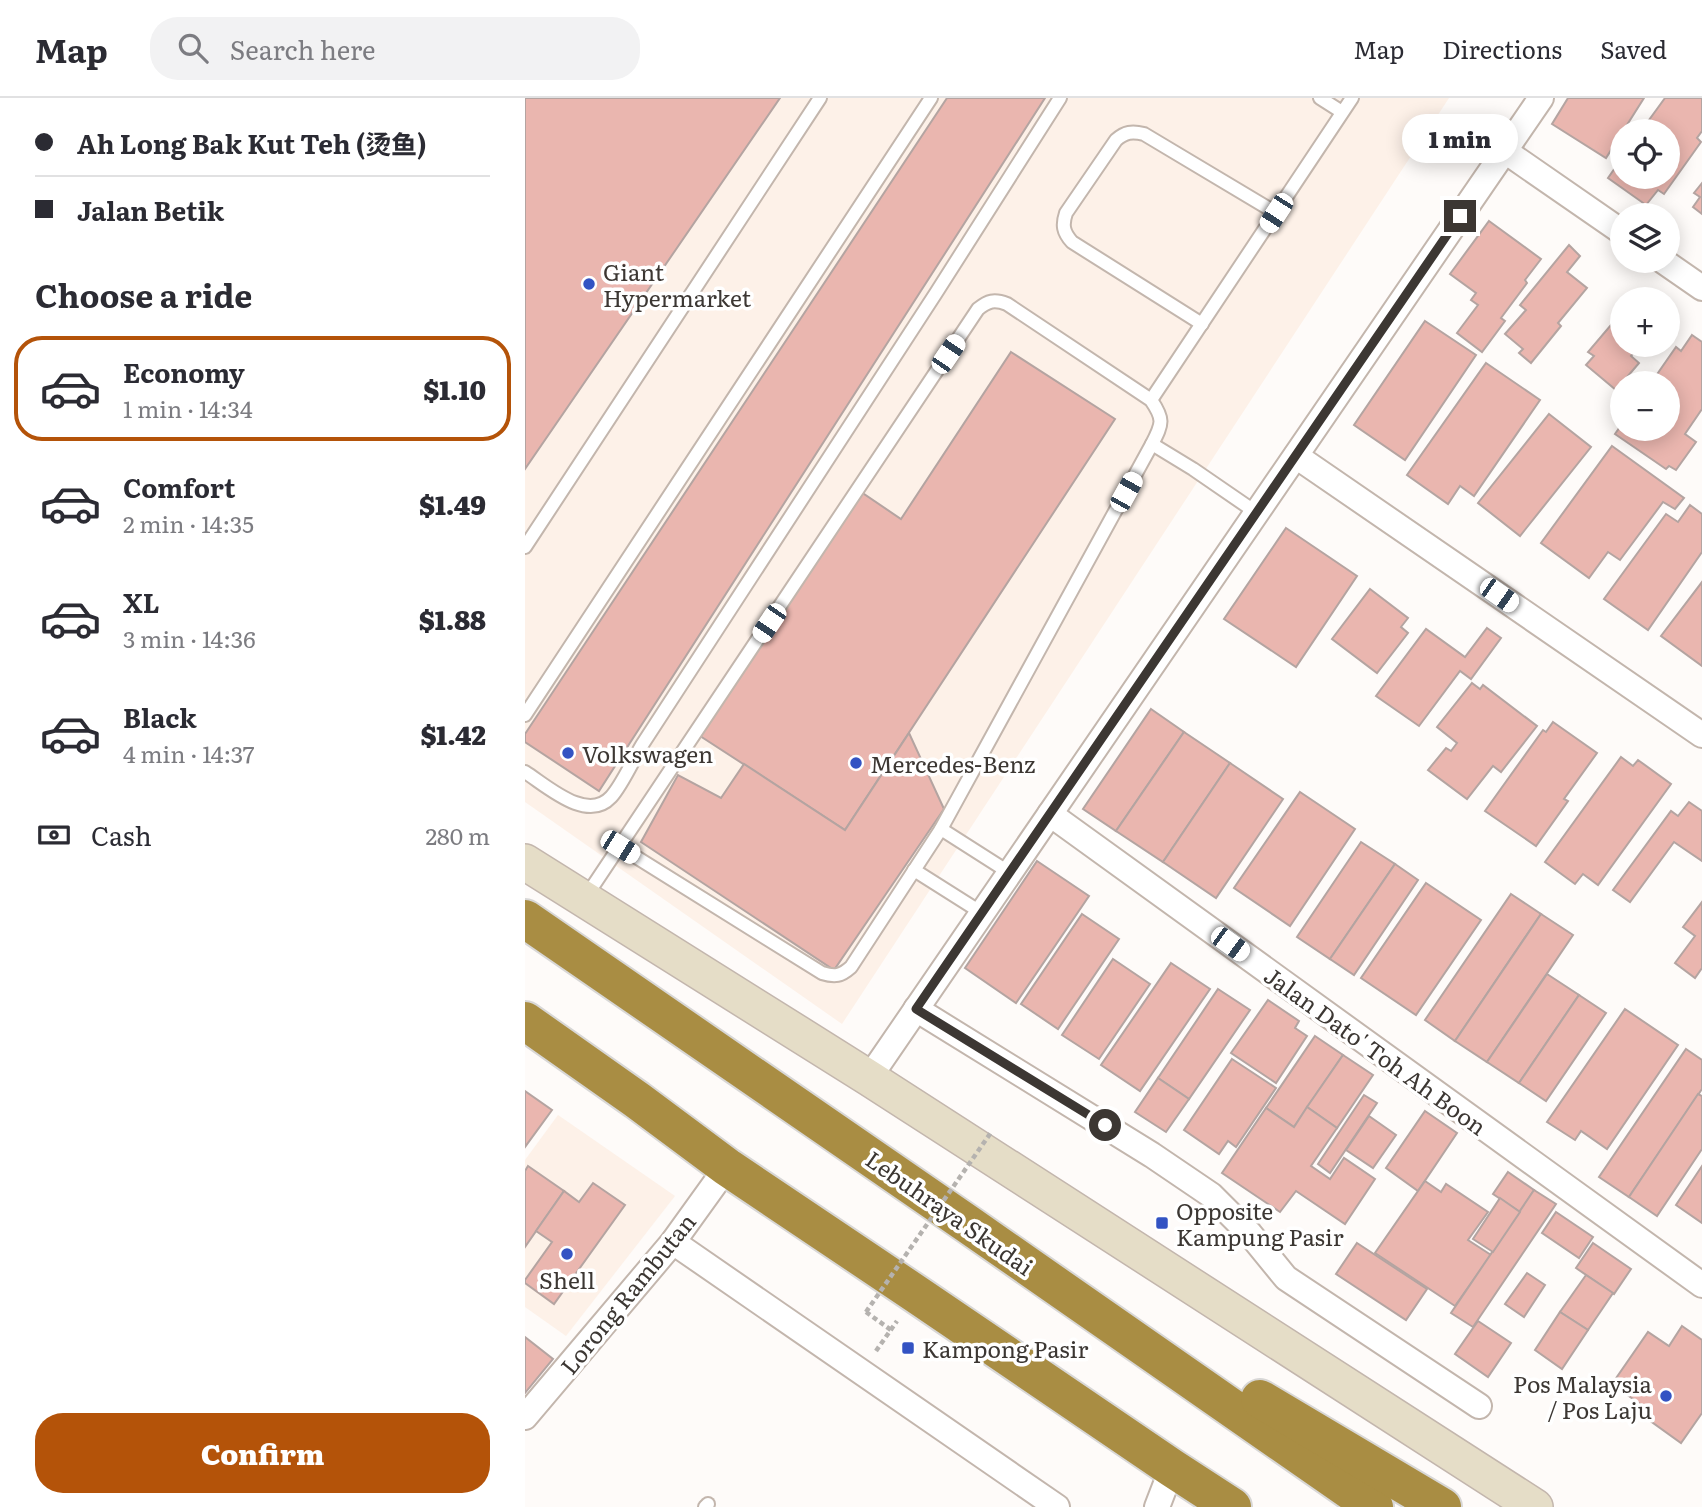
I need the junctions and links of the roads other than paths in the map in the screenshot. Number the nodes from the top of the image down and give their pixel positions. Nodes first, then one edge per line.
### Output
1 (820, 98) edge
2 (931, 98) edge
3 (1060, 98) edge
4 (1320, 98) edge
5 (1352, 98) edge
6 (1531, 105) edge
7 (1342, 112) junction
8 (1505, 151) junction
9 (1276, 213) junction
10 (1610, 224) edge
11 (1680, 273) edge
12 (1702, 288) edge
13 (1202, 324) junction
14 (1151, 400) junction
15 (1152, 444) junction
16 (1296, 456) junction
17 (1257, 513) junction
18 (525, 547) edge
19 (525, 715) edge
20 (1702, 735) edge
21 (525, 772) edge
22 (1050, 814) junction
23 (940, 829) junction
24 (620, 847) junction
25 (525, 862) edge
26 (914, 870) junction
27 (1010, 873) junction
28 (584, 899) junction
29 (982, 913) junction
30 (525, 919) edge
31 (916, 1009) junction
32 (525, 1021) edge
33 (869, 1078) junction
34 (727, 1167) junction
35 (673, 1242) junction
36 (1702, 1285) edge
37 (1129, 1336) junction
38 (1479, 1406) dead end
39 (525, 1418) edge
40 (1172, 1468) junction
41 (1057, 1507) edge
42 (1157, 1507) edge
43 (1232, 1507) edge
44 (1374, 1507) edge
45 (1442, 1507) edge
46 (1535, 1507) edge

1 - 18 lane
2 - 19 lane
3 - 21 lane
4 - 7 lane
5 - 7 lane
6 - 8 street
7 - 9 lane
8 - 10 street
8 - 16 street
9 - 13 lane
9 - 13 lane
11 - 12 street
13 - 14 lane
14 - 15 lane
14 - 24 lane
15 - 17 lane
15 - 23 lane
16 - 17 street
16 - 20 street
17 - 22 street
22 - 27 street
22 - 36 street, Jalan Dato' Toh Ah Boon
23 - 26 lane
23 - 27 lane
24 - 26 lane
24 - 28 lane
25 - 28 street
26 - 29 lane
27 - 29 street
28 - 33 street
29 - 31 street
30 - 37 highway, Lebuhraya Skudai
31 - 33 street
31 - 38 street
32 - 34 highway
33 - 46 street
34 - 35 street, Lorong Rambutan
34 - 40 highway
35 - 39 street, Lorong Rambutan
35 - 41 street
37 - 44 highway, Lebuhraya Skudai
37 - 45 highway
40 - 42 street
40 - 43 highway

